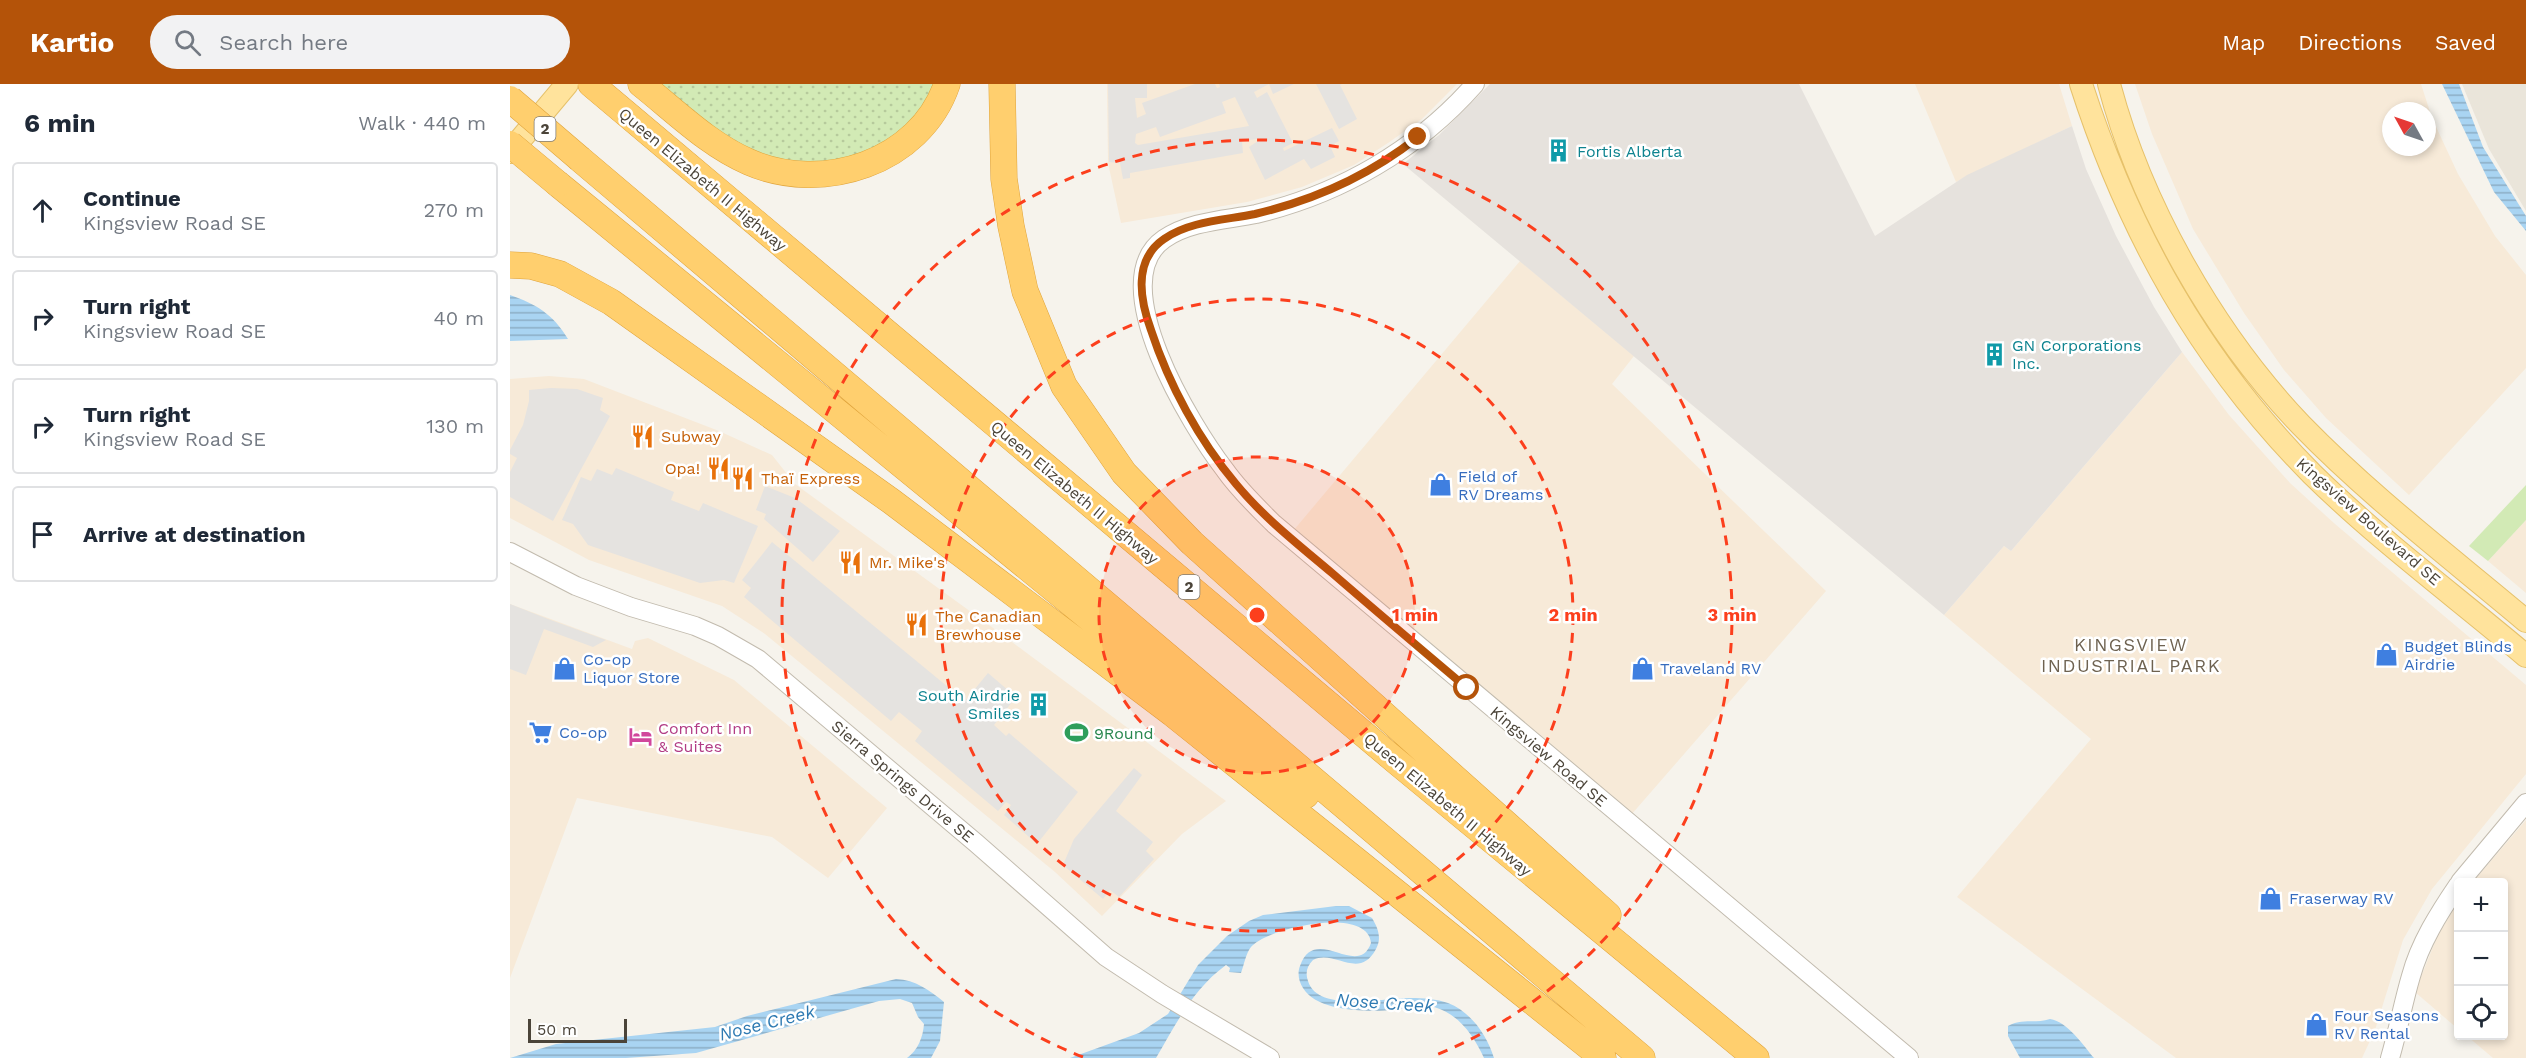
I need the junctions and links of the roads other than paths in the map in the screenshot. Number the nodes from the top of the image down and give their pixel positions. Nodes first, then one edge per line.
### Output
1 (520, 84) edge
2 (567, 84) edge
3 (591, 84) edge
4 (947, 84) edge
5 (1002, 84) edge
6 (1475, 84) edge
7 (2082, 84) edge
8 (2109, 84) edge
9 (646, 88) edge
10 (510, 98) edge
11 (510, 144) edge
12 (510, 152) edge
13 (510, 265) edge
14 (510, 552) edge
15 (2526, 621) edge
16 (2526, 656) edge
17 (2526, 803) edge
18 (2464, 878) edge
19 (2454, 892) edge
20 (1270, 1058) edge
21 (1603, 1058) edge
22 (1636, 1058) edge
23 (1642, 1058) edge
24 (1758, 1058) edge
25 (1909, 1058) edge
26 (2391, 1058) edge

1 - 10 main road
2 - 12 main road
3 - 24 highway, Queen Elizabeth II Highway / 2
4 - 9 highway
5 - 24 highway
6 - 25 street, Kingsview Road SE
7 - 16 main road, Kingsview Boulevard SE
8 - 15 main road, Kingsview Boulevard SE
10 - 23 highway, 2, bridge
11 - 22 highway, bridge
13 - 21 highway
14 - 20 street, Sierra Springs Drive SE
17 - 18 street
19 - 26 street

